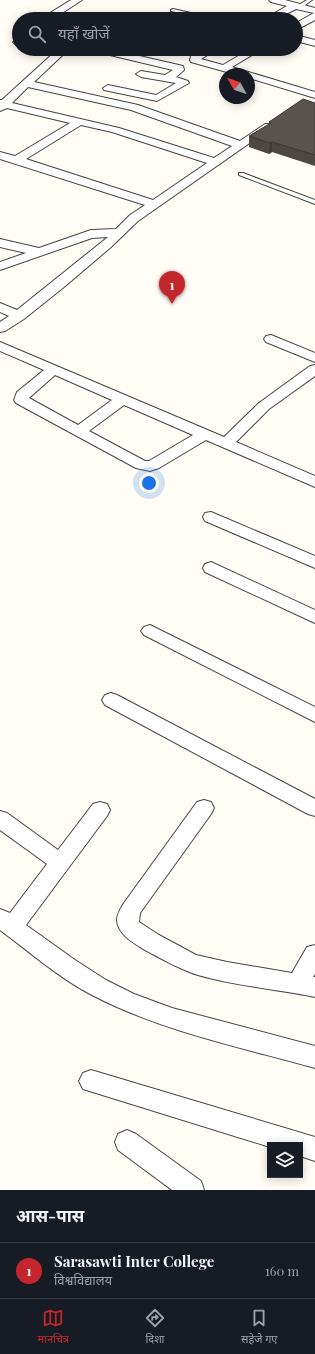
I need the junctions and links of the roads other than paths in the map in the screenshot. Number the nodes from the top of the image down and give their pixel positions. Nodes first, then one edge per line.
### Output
1 (78, 0) edge
2 (274, 0) edge
3 (310, 0) edge
4 (297, 6) junction
5 (173, 10) dead end
6 (315, 11) edge
7 (58, 12) edge
8 (182, 12) edge
9 (284, 12) edge
10 (315, 16) edge
11 (303, 23) edge
12 (303, 40) edge
13 (315, 43) edge
14 (57, 56) edge
15 (127, 56) edge
16 (198, 56) edge
17 (245, 56) edge
18 (224, 68) joint
19 (141, 74) dead end
20 (255, 77) edge
21 (167, 78) junction
22 (27, 84) junction
23 (108, 88) dead end
24 (312, 101) edge
25 (1, 105) edge
26 (276, 120) edge
27 (80, 121) junction
28 (240, 145) junction
29 (0, 155) edge
30 (17, 160) junction
31 (214, 162) junction
32 (241, 174) dead end
33 (315, 202) edge
34 (154, 204) junction
35 (119, 233) junction
36 (0, 243) edge
37 (40, 252) junction
38 (0, 266) edge
39 (0, 307) edge
40 (19, 316) junction
41 (0, 328) edge
42 (272, 339) dead end
43 (0, 346) edge
44 (315, 358) edge
45 (54, 369) junction
46 (312, 374) edge
47 (123, 399) junction
48 (79, 431) junction
49 (204, 434) junction
50 (225, 444) junction
51 (315, 482) edge
52 (211, 517) dead end
53 (315, 562) edge
54 (211, 568) dead end
55 (315, 617) edge
56 (150, 631) dead end
57 (111, 700) dead end
58 (315, 715) edge
59 (204, 808) dead end
60 (315, 808) edge
61 (100, 810) dead end
62 (0, 819) edge
63 (61, 863) junction
64 (6, 923) edge
65 (315, 954) edge
66 (306, 985) edge
67 (315, 1057) edge
68 (91, 1081) dead end
69 (127, 1142) dead end
70 (315, 1149) edge
71 (192, 1190) edge

1 - 7 street
2 - 4 street
3 - 4 lane
4 - 6 street
4 - 9 street
5 - 8 lane
10 - 11 street
12 - 13 street
14 - 22 street
15 - 21 street
16 - 18 street
17 - 18 street
19 - 21 street
20 - 24 street
21 - 23 street
22 - 25 street
22 - 28 street
25 - 27 street
26 - 28 street
27 - 30 street
27 - 31 street
28 - 31 street
29 - 30 street
30 - 34 street
31 - 34 street
32 - 33 lane
34 - 35 street
35 - 37 street
35 - 40 street
36 - 37 street
37 - 38 street
39 - 40 street
40 - 41 street
42 - 44 street
43 - 45 street
45 - 47 street
45 - 48 street
46 - 50 street
47 - 48 street
47 - 49 street
48 - 49 street
49 - 50 street
50 - 51 street
52 - 53 street
54 - 55 street
56 - 58 street
57 - 60 street
59 - 66 street
61 - 63 street
62 - 63 street
63 - 64 street
64 - 67 street
65 - 66 street
68 - 70 street
69 - 71 street

